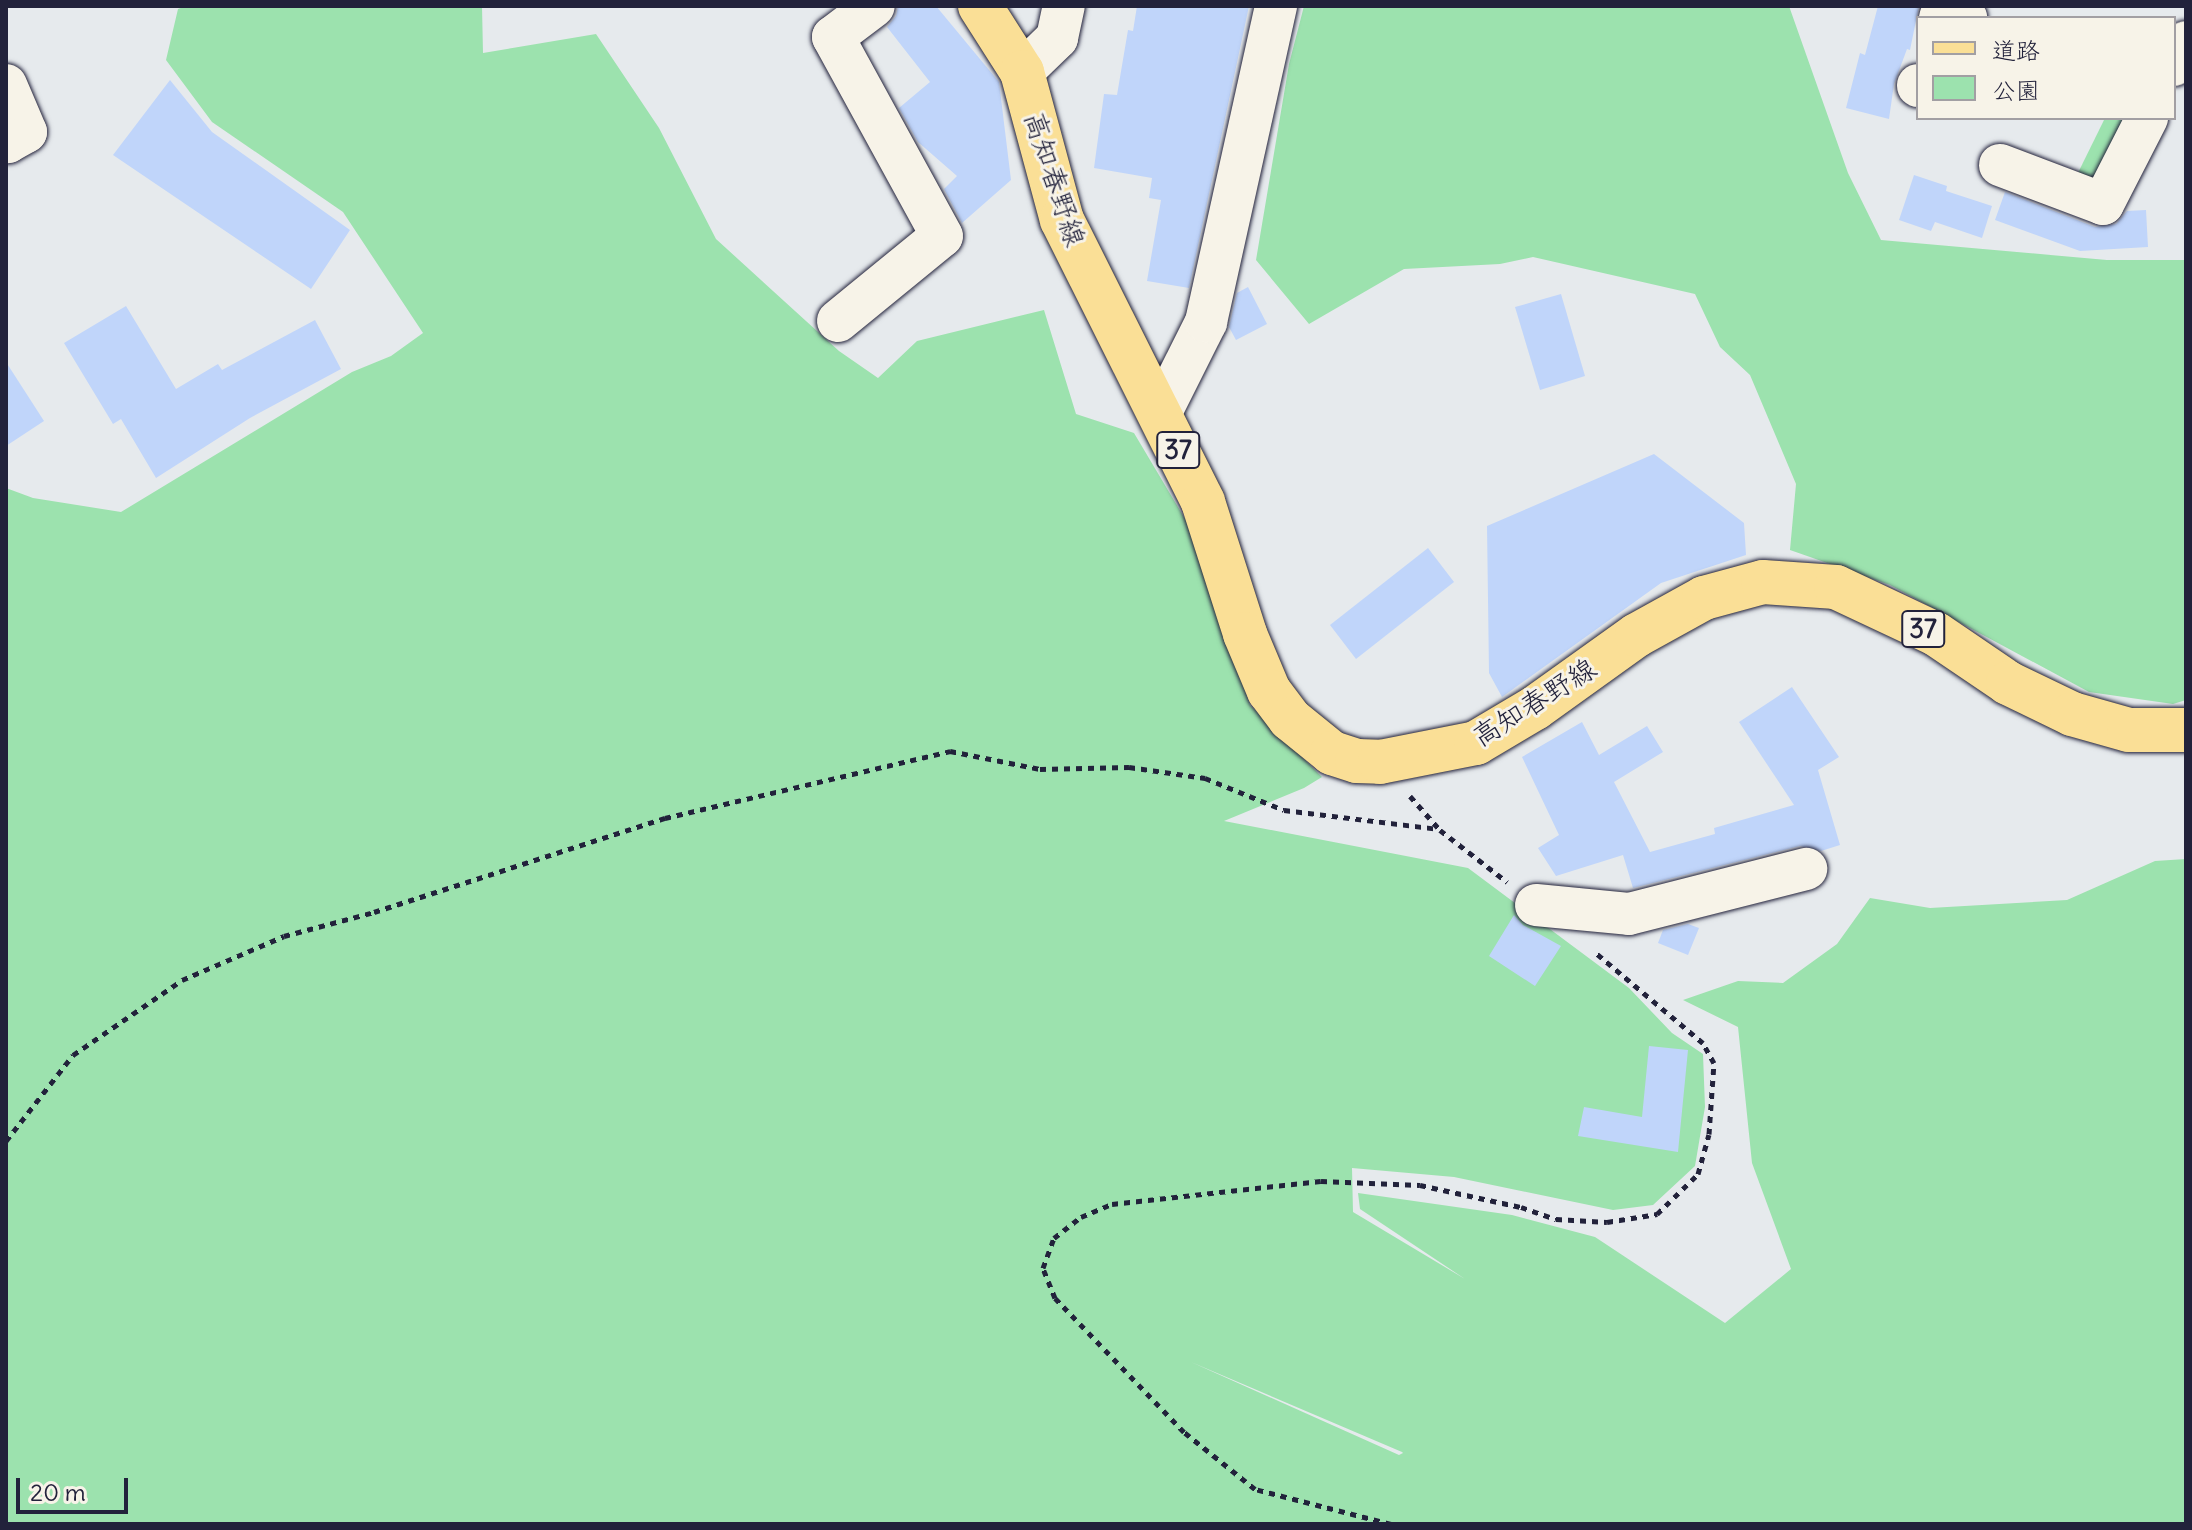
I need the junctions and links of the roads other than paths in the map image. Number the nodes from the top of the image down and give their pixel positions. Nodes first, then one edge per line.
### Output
1 (874, 6) edge
2 (980, 6) edge
3 (1064, 6) edge
4 (1276, 6) edge
5 (1941, 16) edge
6 (1961, 16) edge
7 (2186, 42) edge
8 (2176, 61) edge
9 (1022, 72) junction
10 (6, 85) edge
11 (2146, 120) edge
12 (6, 139) edge
13 (2000, 165) dead end
14 (838, 321) dead end
15 (1160, 414) junction
16 (2186, 730) edge
17 (1806, 869) dead end
18 (1536, 905) road end

1 - 14 street
2 - 9 main road, 高知春野線 / 37
3 - 9 street
4 - 15 street
5 - 6 street
7 - 8 street
9 - 15 main road, 高知春野線 / 37
10 - 12 street
11 - 13 street
15 - 16 main road, 高知春野線 / 37
17 - 18 street

